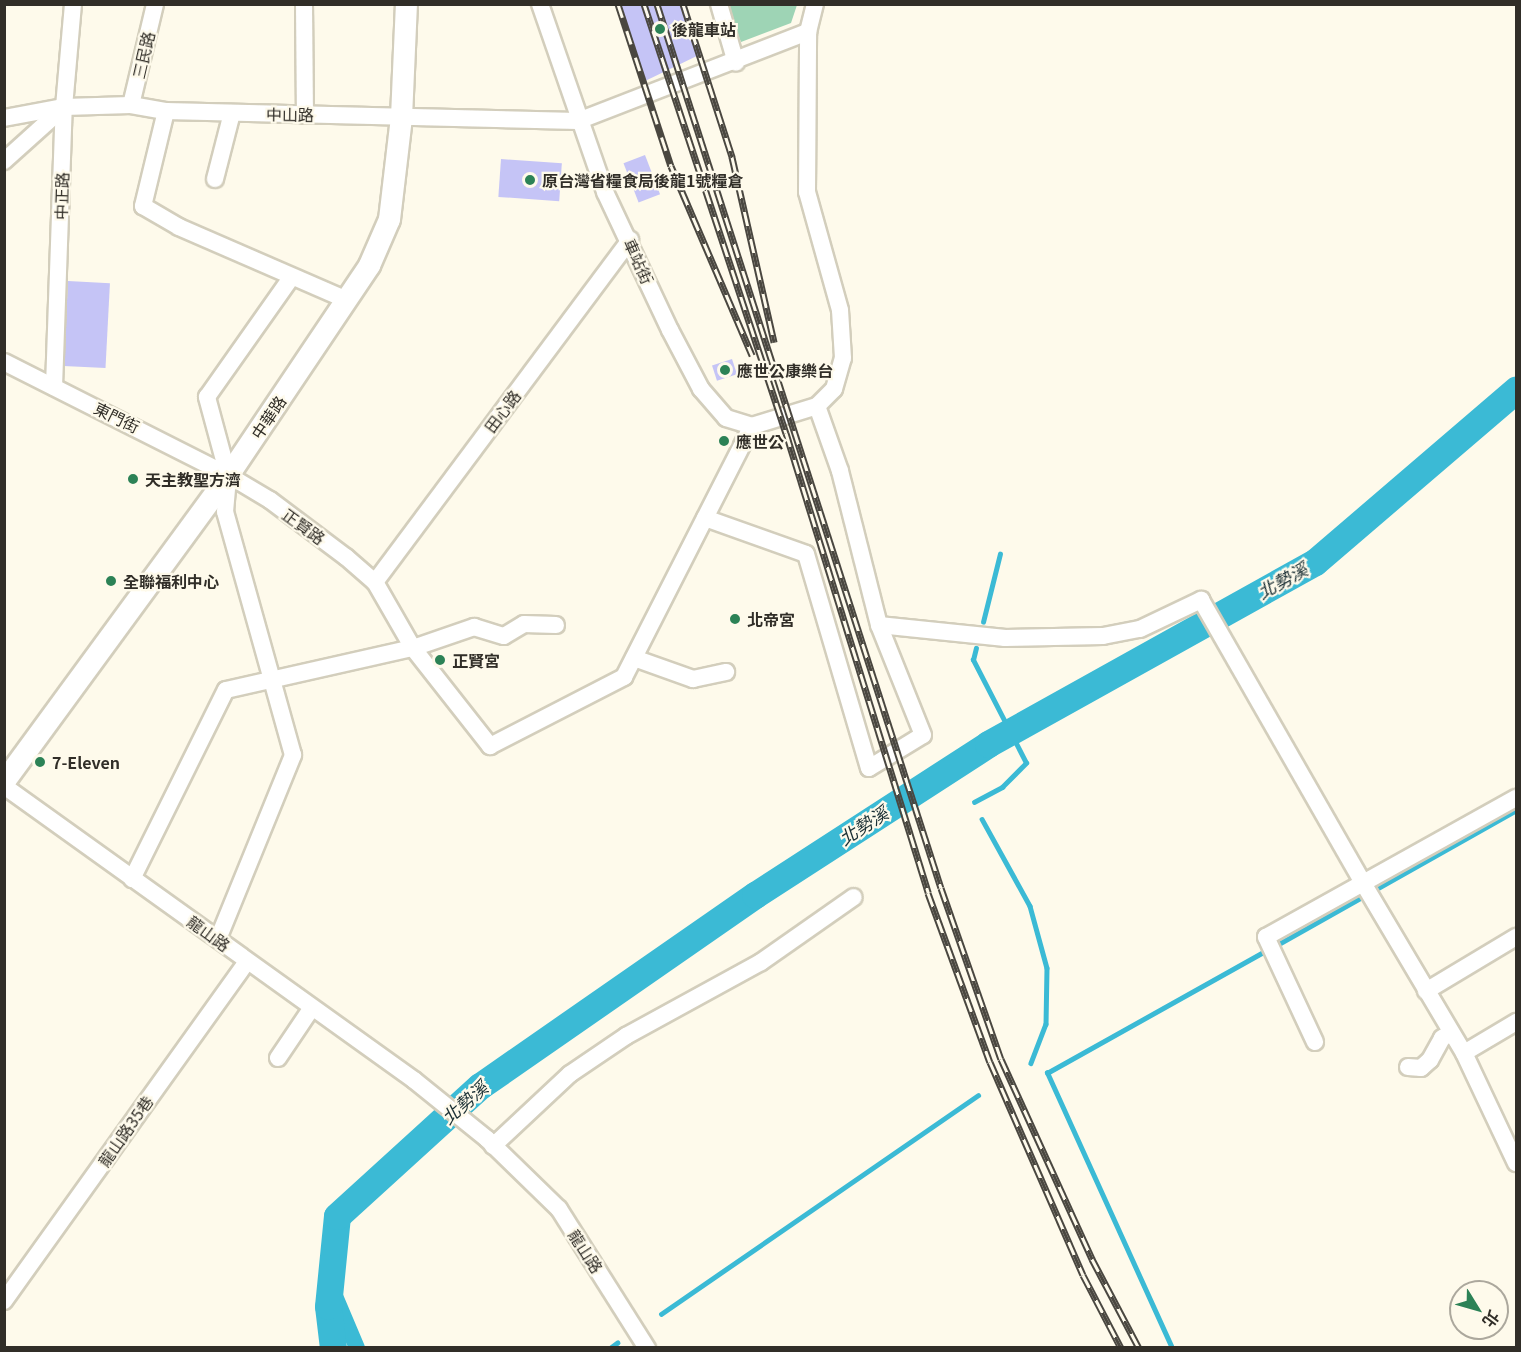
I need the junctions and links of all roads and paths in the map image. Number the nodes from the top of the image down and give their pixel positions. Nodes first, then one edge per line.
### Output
1 (73, 4) edge
2 (155, 4) edge
3 (304, 4) edge
4 (406, 4) edge
5 (540, 4) edge
6 (719, 4) edge
7 (815, 4) edge
8 (808, 32) junction
9 (736, 63) junction
10 (131, 105) junction
11 (64, 107) junction
12 (166, 111) junction
13 (232, 113) junction
14 (305, 115) junction
15 (401, 117) junction
16 (4, 118) edge
17 (578, 121) junction
18 (4, 161) edge
19 (215, 179) dead end
20 (630, 240) junction
21 (291, 278) junction
22 (347, 300) junction
23 (4, 362) edge
24 (54, 387) junction
25 (817, 406) junction
26 (752, 426) junction
27 (228, 476) junction
28 (705, 518) junction
29 (375, 582) junction
30 (556, 625) dead end
31 (879, 625) junction
32 (413, 648) junction
33 (634, 658) junction
34 (726, 672) dead end
35 (272, 682) junction
36 (4, 781) edge
37 (4, 786) edge
38 (1516, 798) edge
39 (132, 879) junction
40 (1367, 890) junction
41 (854, 897) dead end
42 (1516, 937) edge
43 (218, 939) junction
44 (247, 962) junction
45 (1426, 991) junction
46 (311, 1009) junction
47 (1516, 1022) edge
48 (1451, 1033) junction
49 (1315, 1042) dead end
50 (1464, 1053) junction
51 (278, 1058) dead end
52 (1408, 1067) dead end
53 (490, 1142) junction
54 (1516, 1163) edge
55 (4, 1301) edge
56 (642, 1345) edge

1 - 11 street, 中正路
2 - 10 street, 三民路
3 - 14 street
4 - 15 main road, 中華路
5 - 17 street, 車站街
6 - 9 street
7 - 8 street
8 - 9 street
8 - 25 street
9 - 17 street
10 - 11 street, 中山路
10 - 12 street, 中山路
11 - 16 street, 中山路
11 - 18 street
11 - 24 street, 中正路
12 - 13 street, 中山路
12 - 21 street
13 - 14 street, 中山路
13 - 19 street
14 - 15 street, 中山路
15 - 17 street, 中山路
15 - 22 main road, 中華路
17 - 20 street, 車站街
20 - 26 street, 車站街
20 - 29 street, 田心路
21 - 22 street
21 - 27 street
22 - 27 main road, 中華路
23 - 24 street, 東門街
24 - 27 street, 東門街
25 - 26 street
25 - 31 street
26 - 28 street
27 - 29 street, 正賢路
27 - 35 street
27 - 36 main road, 中華路
28 - 31 street
28 - 33 street
29 - 32 street
30 - 32 street
31 - 40 street
32 - 33 street
32 - 35 street
33 - 34 street
35 - 39 street
35 - 43 street
37 - 39 street, 龍山路
38 - 40 street
39 - 43 street, 龍山路
40 - 45 street
40 - 49 street
41 - 53 street
42 - 45 street
43 - 44 street, 龍山路
44 - 46 street, 龍山路
44 - 55 street, 龍山路35巷
45 - 48 street
46 - 51 street
46 - 53 street, 龍山路
47 - 50 street
48 - 50 street
48 - 52 street
50 - 54 street
53 - 56 street, 龍山路

